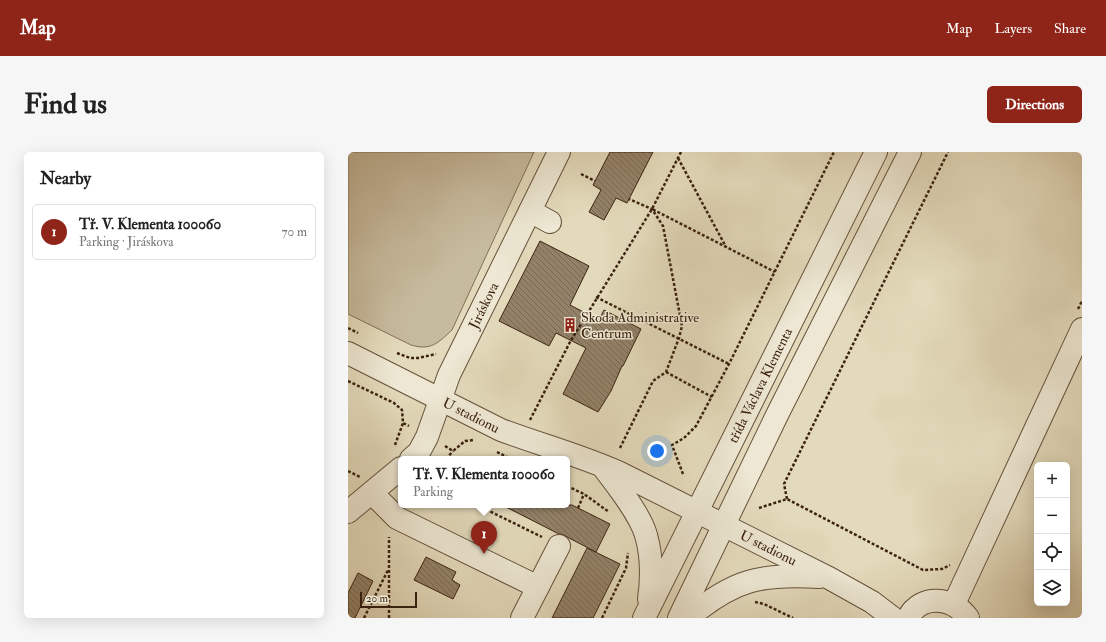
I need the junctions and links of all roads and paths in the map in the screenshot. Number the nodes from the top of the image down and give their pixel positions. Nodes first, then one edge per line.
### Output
1 (559, 152) edge
2 (681, 152) edge
3 (834, 152) edge
4 (876, 152) edge
5 (910, 152) edge
6 (948, 152) edge
7 (678, 158) junction
8 (581, 174) dead end
9 (595, 181) dead end
10 (630, 199) dead end
11 (652, 210) junction
12 (530, 211) junction
13 (550, 222) dead end
14 (726, 248) junction
15 (775, 272) junction
16 (596, 298) junction
17 (348, 328) edge
18 (1082, 329) edge
19 (362, 335) dead end
20 (440, 350) dead end
21 (396, 352) dead end
22 (348, 353) edge
23 (729, 364) junction
24 (666, 372) junction
25 (712, 397) junction
26 (442, 399) junction
27 (530, 420) dead end
28 (620, 448) dead end
29 (453, 451) dead end
30 (414, 456) edge
31 (449, 456) edge
32 (601, 464) junction
33 (398, 471) edge
34 (683, 474) dead end
35 (570, 487) edge
36 (372, 493) junction
37 (584, 494) junction
38 (787, 500) junction
39 (483, 508) edge
40 (578, 508) dead end
41 (759, 508) dead end
42 (389, 510) junction
43 (348, 512) edge
44 (697, 512) junction
45 (612, 514) dead end
46 (724, 526) junction
47 (559, 546) joint
48 (627, 546) dead end
49 (954, 562) dead end
50 (389, 568) junction
51 (829, 578) junction
52 (538, 588) junction
53 (764, 604) dead end
54 (961, 611) edge
55 (364, 618) edge
56 (389, 618) edge
57 (522, 618) edge
58 (602, 618) edge
59 (644, 618) edge
60 (679, 618) edge
61 (688, 618) edge
62 (793, 618) edge
63 (893, 618) edge
64 (908, 618) edge

1 - 12 street, Jiráskova
2 - 7 path
3 - 15 path
4 - 44 street, třída Václava Klementa
5 - 46 street, třída Václava Klementa
6 - 38 path
7 - 11 path
7 - 14 path
8 - 9 path
10 - 11 path
11 - 14 path
11 - 16 path
11 - 24 path
12 - 13 street
12 - 26 street, Jiráskova
14 - 15 path
15 - 23 path
16 - 23 path
16 - 27 path
17 - 19 path
18 - 54 street
20 - 21 path
22 - 26 street, U stadionu
23 - 25 path
24 - 25 path
24 - 28 path
25 - 34 path
26 - 30 street, Jiráskova
26 - 32 street, U stadionu
29 - 31 path
32 - 44 street, U stadionu
32 - 59 street
33 - 36 street
35 - 37 path
36 - 42 street
36 - 43 street
37 - 40 path
37 - 45 path
38 - 41 path
38 - 49 path
39 - 47 path
42 - 50 path
42 - 52 street
44 - 46 street, U stadionu
44 - 59 street, třída Václava Klementa
46 - 51 street, U stadionu
46 - 60 street, třída Václava Klementa
47 - 52 street
48 - 58 path
50 - 55 path
50 - 56 path
51 - 61 street, U stadionu
51 - 63 street, U stadionu
52 - 57 street
53 - 62 path
54 - 64 street

